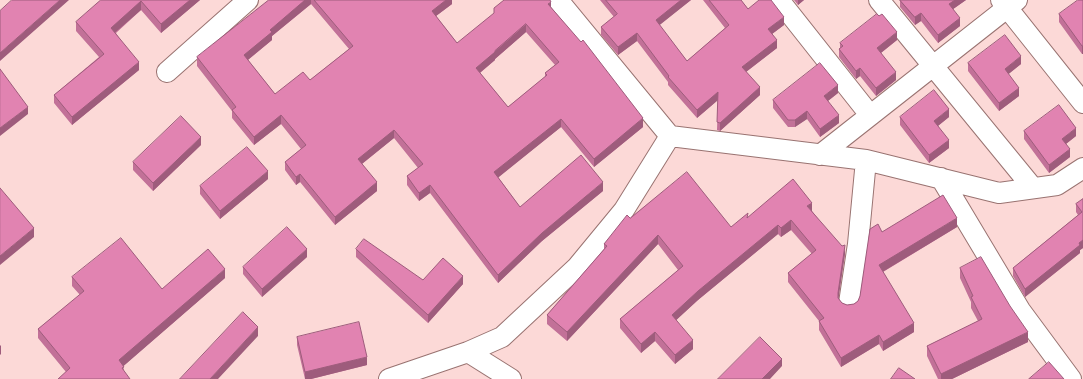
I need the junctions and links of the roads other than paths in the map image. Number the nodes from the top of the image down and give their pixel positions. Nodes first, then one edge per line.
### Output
1 (248, 0) edge
2 (558, 0) edge
3 (779, 0) edge
4 (879, 0) edge
5 (1008, 2) edge
6 (932, 66) junction
7 (167, 72) dead end
8 (1083, 103) edge
9 (870, 115) junction
10 (670, 136) junction
11 (820, 155) junction
12 (866, 160) junction
13 (1083, 168) edge
14 (941, 178) junction
15 (1033, 188) junction
16 (849, 303) edge
17 (468, 352) junction
18 (389, 379) edge
19 (511, 379) edge
20 (1071, 379) edge

1 - 7 street
2 - 10 street
3 - 9 street
4 - 6 street
5 - 6 street
5 - 8 street
6 - 9 street
6 - 15 street
9 - 11 street
10 - 11 street
10 - 17 street
11 - 12 street
12 - 14 street
12 - 16 street
13 - 15 street
14 - 15 street
14 - 20 street
17 - 18 street
17 - 19 street

